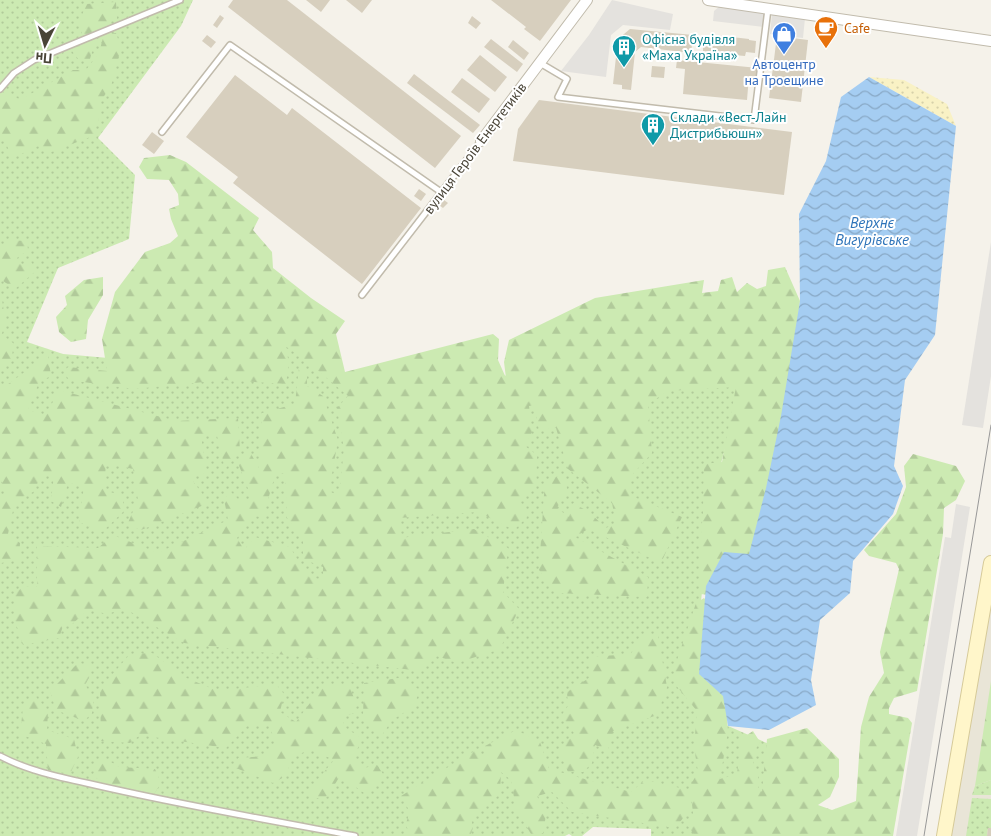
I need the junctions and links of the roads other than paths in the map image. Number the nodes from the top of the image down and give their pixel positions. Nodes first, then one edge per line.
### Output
1 (180, 0) edge
2 (587, 0) edge
3 (708, 0) edge
4 (768, 8) junction
5 (991, 41) edge
6 (540, 63) junction
7 (0, 89) edge
8 (162, 132) dead end
9 (481, 141) joint
10 (442, 192) junction
11 (362, 294) dead end
12 (991, 563) edge
13 (0, 756) edge
14 (355, 836) edge
15 (944, 836) edge

1 - 7 lane
2 - 6 street, вулиця Героїв Енергетиків
3 - 4 street
4 - 5 street
4 - 6 lane
6 - 9 street, вулиця Героїв Енергетиків
8 - 10 lane
9 - 10 lane, вулиця Героїв Енергетиків
10 - 11 lane, вулиця Героїв Енергетиків
12 - 15 street
13 - 14 lane

